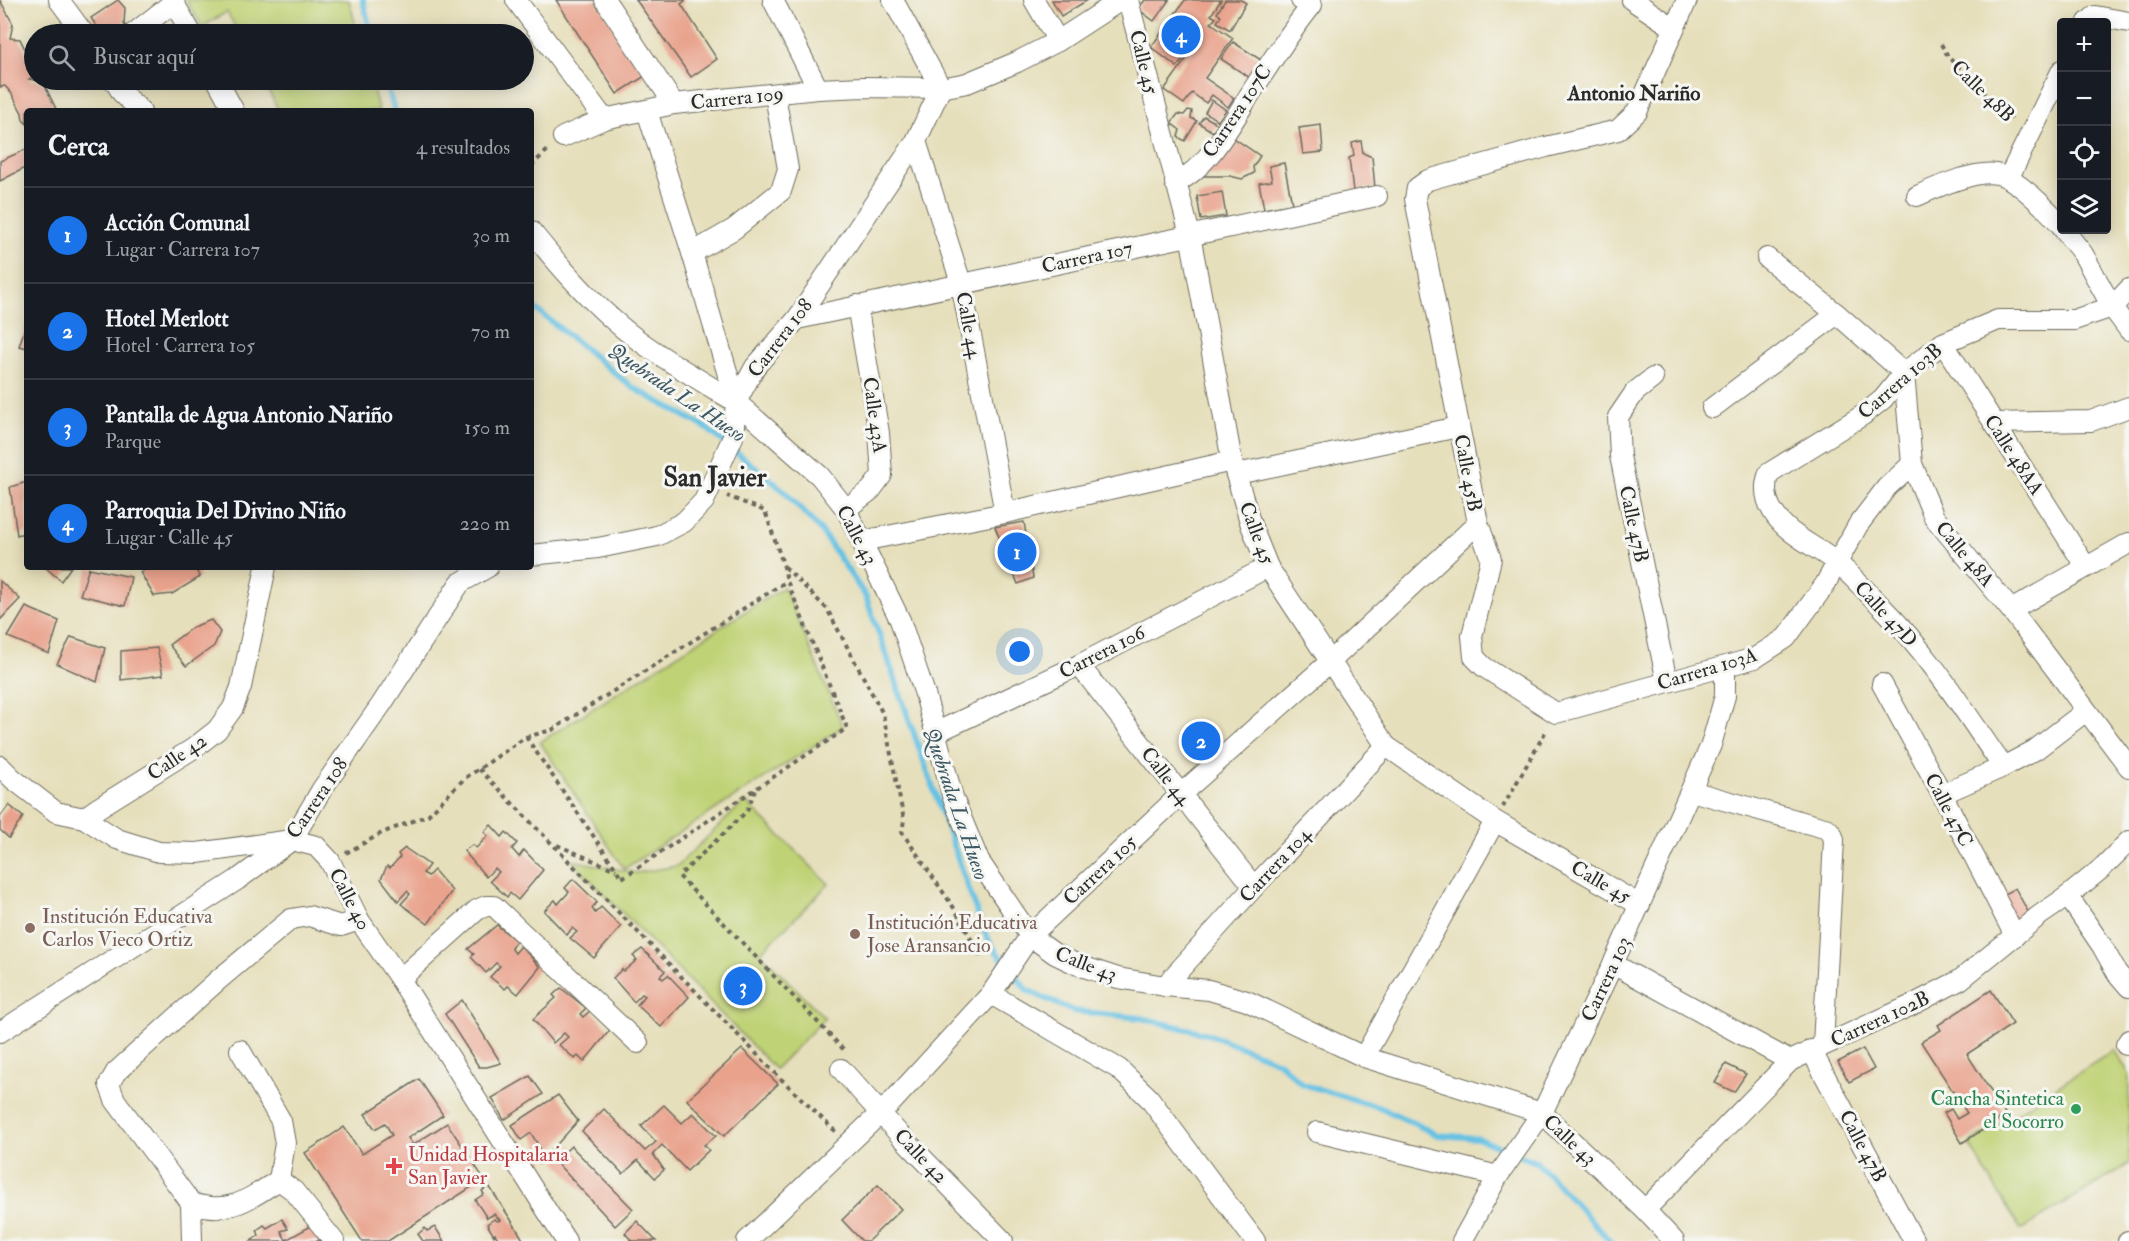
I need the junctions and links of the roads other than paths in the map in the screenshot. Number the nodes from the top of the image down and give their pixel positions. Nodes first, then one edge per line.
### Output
1 (59, 0) edge
2 (516, 0) edge
3 (605, 0) edge
4 (773, 0) edge
5 (893, 0) edge
6 (1034, 0) edge
7 (1121, 0) edge
8 (1128, 0) edge
9 (1632, 0) edge
10 (1687, 0) edge
11 (173, 1) edge
12 (1309, 2) edge
13 (2111, 21) edge
14 (2129, 22) edge
15 (77, 24) edge
16 (145, 24) edge
17 (186, 24) edge
18 (534, 24) edge
19 (534, 24) edge
20 (1674, 28) junction
21 (1058, 41) junction
22 (2060, 72) edge
23 (941, 88) junction
24 (818, 89) junction
25 (120, 90) edge
26 (222, 90) edge
27 (775, 95) junction
28 (674, 104) junction
29 (138, 108) edge
30 (232, 108) edge
31 (647, 111) junction
32 (604, 119) junction
33 (563, 137) road end
34 (916, 141) junction
35 (2009, 177) junction
36 (1175, 183) junction
37 (1377, 196) dead end
38 (1917, 196) dead end
39 (2057, 220) edge
40 (534, 234) edge
41 (2068, 234) edge
42 (1190, 235) junction
43 (692, 253) junction
44 (1767, 258) dead end
45 (960, 283) junction
46 (2129, 289) edge
47 (857, 305) junction
48 (2112, 306) junction
49 (1837, 314) junction
50 (797, 319) junction
51 (2129, 330) edge
52 (1943, 343) junction
53 (1904, 373) junction
54 (1653, 378) dead end
55 (736, 402) junction
56 (2129, 407) edge
57 (1712, 408) dead end
58 (1994, 423) junction
59 (1458, 427) junction
60 (1912, 464) junction
61 (1234, 467) junction
62 (1770, 473) joint
63 (846, 509) junction
64 (1005, 513) junction
65 (1478, 523) junction
66 (862, 541) junction
67 (2129, 543) edge
68 (534, 555) edge
69 (1837, 563) junction
70 (1268, 567) junction
71 (2086, 567) junction
72 (265, 570) edge
73 (483, 570) edge
74 (2011, 610) junction
75 (1331, 661) junction
76 (1078, 665) junction
77 (1725, 667) junction
78 (1667, 682) junction
79 (1882, 684) dead end
80 (2086, 711) junction
81 (1556, 713) joint
82 (935, 733) junction
83 (1386, 746) junction
84 (0, 766) edge
85 (2002, 767) junction
86 (2129, 767) edge
87 (1691, 791) junction
88 (1181, 794) junction
89 (1942, 794) junction
90 (84, 818) junction
91 (1496, 821) junction
92 (292, 840) junction
93 (2129, 841) edge
94 (1254, 887) junction
95 (2068, 896) junction
96 (1641, 905) junction
97 (359, 920) junction
98 (1030, 936) junction
99 (2015, 936) junction
100 (1613, 964) junction
101 (400, 979) junction
102 (1165, 986) junction
103 (2129, 987) edge
104 (991, 994) junction
105 (0, 1032) edge
106 (638, 1044) dead end
107 (1817, 1048) junction
108 (240, 1050) dead end
109 (1364, 1056) junction
110 (1790, 1061) junction
111 (846, 1063) road end
112 (881, 1113) junction
113 (1542, 1113) junction
114 (1317, 1132) dead end
115 (1500, 1173) junction
116 (279, 1180) junction
117 (191, 1203) junction
118 (1645, 1210) junction
119 (1464, 1240) edge
120 (192, 1241) edge
121 (334, 1241) edge
122 (567, 1241) edge
123 (747, 1241) edge
124 (1003, 1241) edge
125 (1255, 1241) edge
126 (1674, 1241) edge
127 (1914, 1241) edge

1 - 15 street
2 - 19 street
3 - 28 street
4 - 24 street
5 - 23 street
6 - 21 street
7 - 21 street
8 - 36 street, Calle 45
9 - 20 street
10 - 20 street
11 - 16 street
11 - 17 street
12 - 36 street, Carrera 107C
13 - 14 street
18 - 32 street
20 - 59 street, Calle 45B
21 - 23 street
22 - 35 street
23 - 24 street, Carrera 109
23 - 34 street, Carrera 108
24 - 27 street, Carrera 109
25 - 29 street
26 - 30 street
27 - 28 street, Carrera 109
27 - 43 street
28 - 31 street, Carrera 109
31 - 32 street, Carrera 109
31 - 43 street
32 - 33 street, Carrera 109
34 - 45 street, Calle 44
34 - 50 street, Carrera 108
35 - 38 street
35 - 39 street
36 - 42 street, Calle 45
37 - 42 street, Carrera 107
40 - 55 street, Calle 43
41 - 48 street
42 - 45 street, Carrera 107
42 - 61 street, Calle 45
43 - 55 street
44 - 49 street
45 - 47 street, Carrera 107
45 - 64 street, Calle 44
46 - 48 street
47 - 50 street, Carrera 107
47 - 63 street, Calle 43A
48 - 51 street
48 - 52 street, Carrera 103B
49 - 53 street
49 - 57 street
50 - 55 street, Carrera 108
52 - 53 street, Carrera 103B
52 - 58 street, Calle 48AA
53 - 60 street, Calle 48A
53 - 62 street, Carrera 103B
54 - 78 street, Calle 47B
55 - 63 street, Calle 43
55 - 68 street, Carrera 108
56 - 58 street
58 - 71 street, Calle 48AA
59 - 61 street
59 - 65 street, Calle 45B
60 - 69 street, Carrera 103A
60 - 74 street, Calle 48A
61 - 64 street
61 - 70 street, Calle 45
62 - 69 street, Calle 47D
63 - 66 street, Calle 43
64 - 66 street
65 - 75 street, Carrera 105
65 - 81 street, Calle 45B
66 - 82 street, Calle 43
67 - 71 street
69 - 77 street, Carrera 103A
69 - 85 street, Calle 47D
70 - 75 street, Calle 45
70 - 76 street, Carrera 106
71 - 74 street
72 - 90 street, Calle 42
73 - 92 street, Carrera 108
74 - 80 street, Calle 48A
75 - 83 street, Calle 45
75 - 88 street, Carrera 105
76 - 82 street, Carrera 106
76 - 88 street, Calle 44
77 - 78 street, Carrera 103A
77 - 87 street, Carrera 103
78 - 81 street, Carrera 103A
79 - 89 street, Calle 47C
80 - 85 street
80 - 86 street, Calle 48A
82 - 98 street, Calle 43
83 - 91 street, Calle 45
83 - 94 street, Carrera 104
84 - 90 street, Calle 40
85 - 89 street
87 - 96 street, Carrera 103
87 - 107 street
88 - 94 street, Calle 44
88 - 98 street, Carrera 105
89 - 99 street, Calle 47C
90 - 92 street, Calle 40
91 - 96 street, Calle 45
91 - 109 street
92 - 97 street, Calle 40
92 - 105 street, Carrera 108
93 - 95 street, Carrera 102B
94 - 102 street, Carrera 104
95 - 99 street, Carrera 102B
95 - 103 street
96 - 100 street, Carrera 103
97 - 101 street, Calle 40
97 - 117 street
98 - 102 street, Calle 43
98 - 104 street, Carrera 105
99 - 107 street, Carrera 102B
100 - 110 street
100 - 113 street, Carrera 103
101 - 106 street
101 - 122 street, Calle 40
102 - 109 street, Calle 43
104 - 112 street, Carrera 105
104 - 125 street
107 - 110 street, Carrera 102B
107 - 127 street, Calle 47B
108 - 116 street
109 - 113 street, Calle 43
110 - 118 street, Carrera 102B
111 - 112 street, Calle 42
112 - 123 street, Carrera 105
112 - 124 street, Calle 42
113 - 115 street, Carrera 103
113 - 118 street, Calle 43
114 - 115 street
115 - 119 street, Carrera 103
116 - 117 street
116 - 121 street
117 - 120 street
118 - 126 street, Calle 43

